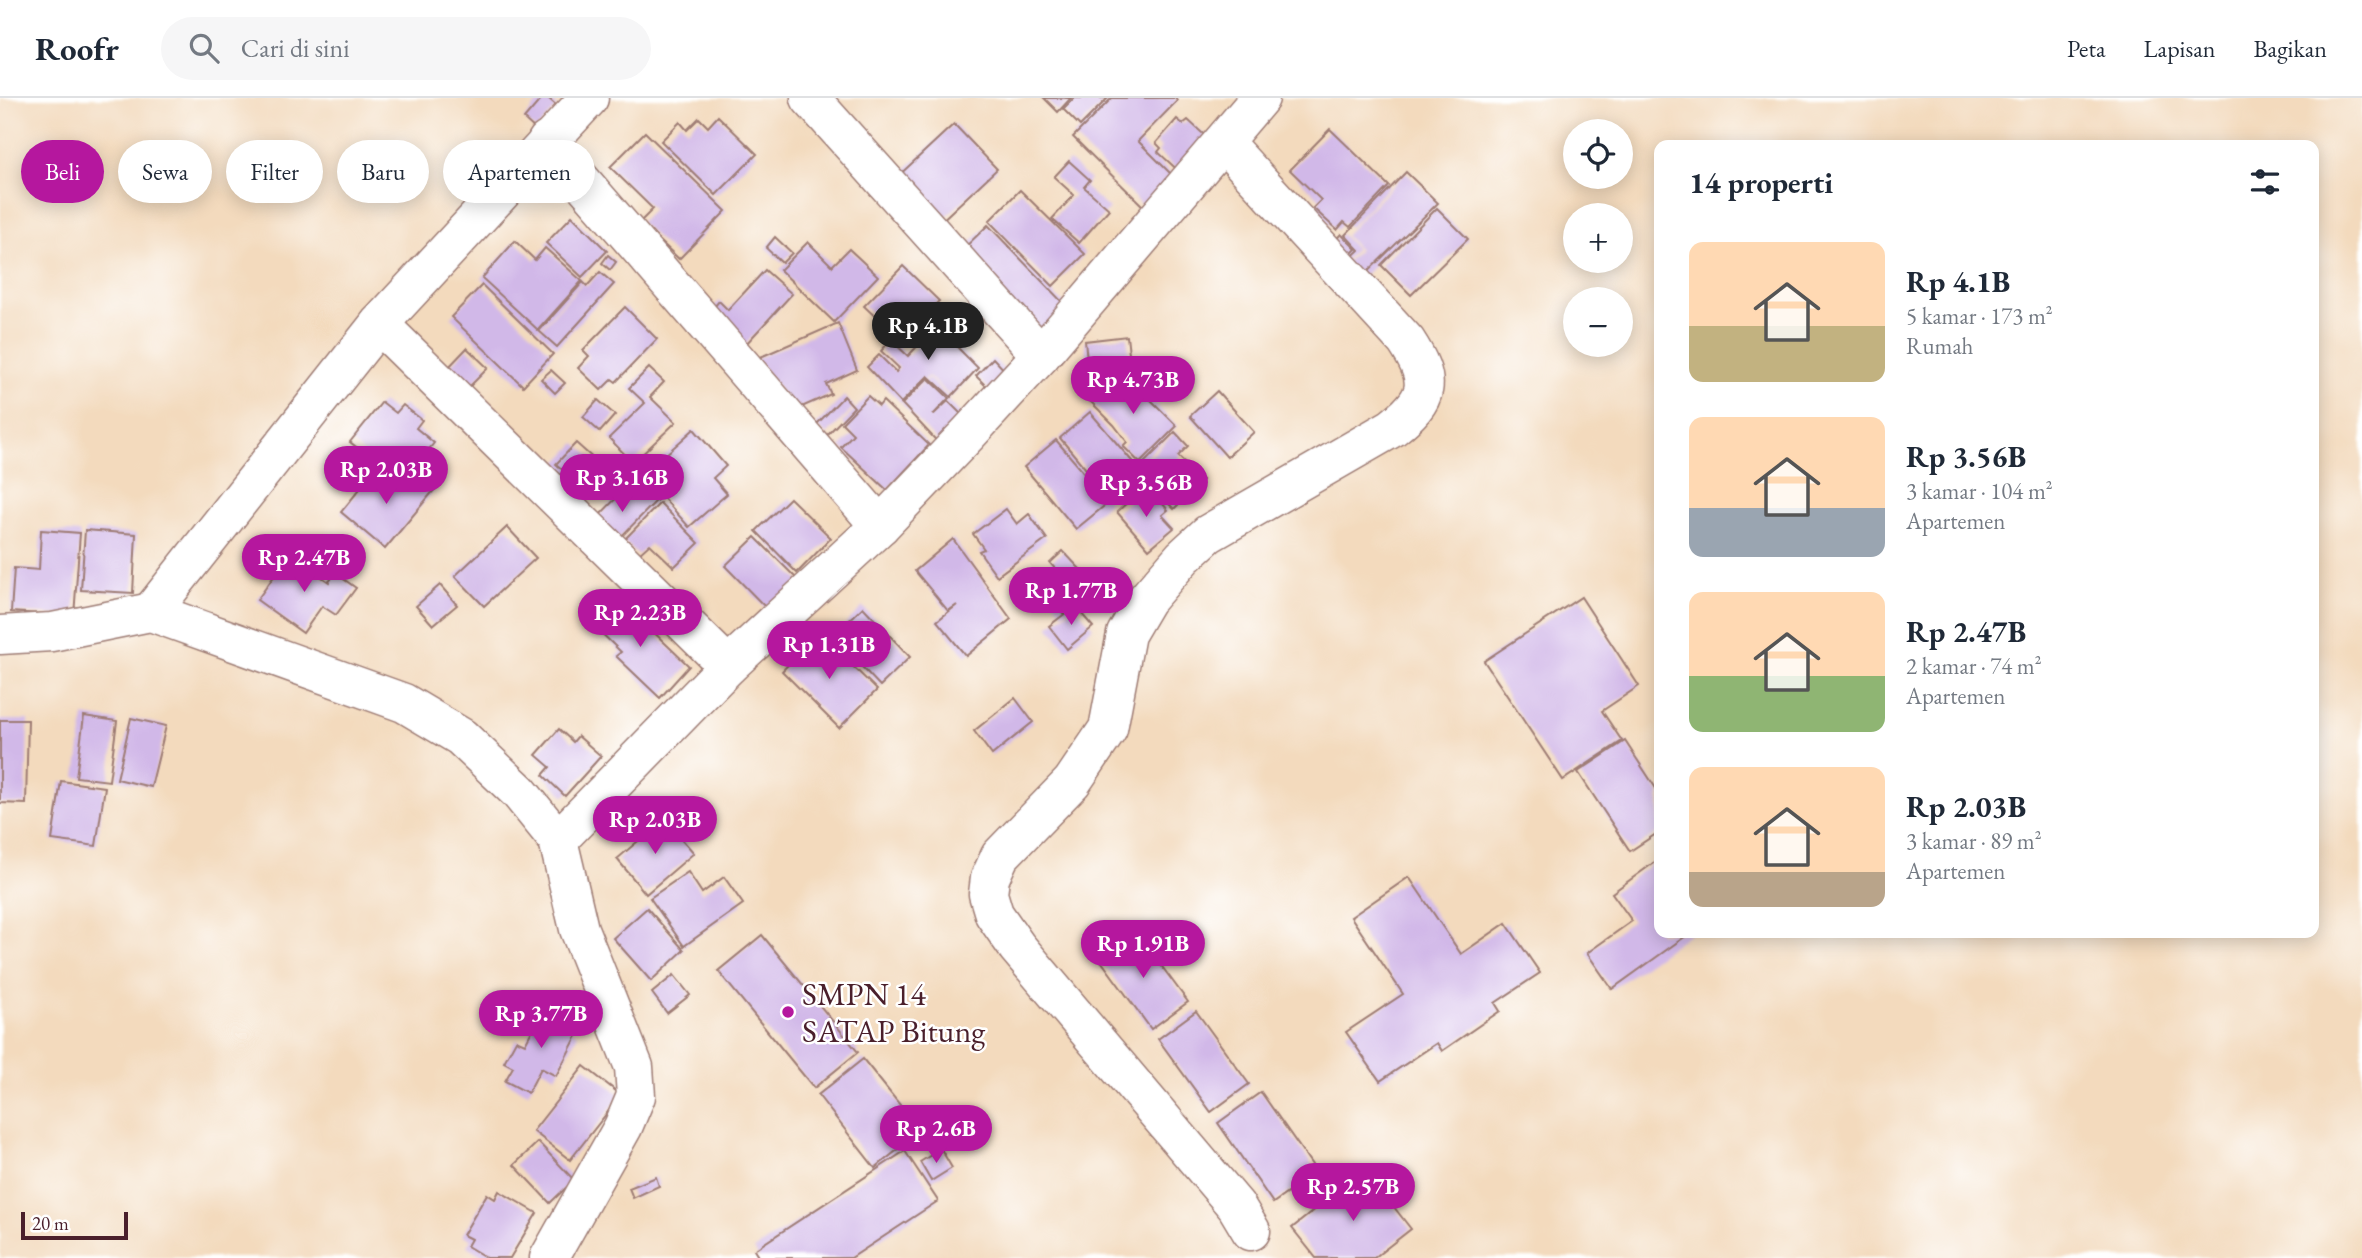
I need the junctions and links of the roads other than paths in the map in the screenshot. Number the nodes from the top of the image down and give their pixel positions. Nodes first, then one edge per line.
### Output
1 (589, 98) edge
2 (810, 98) edge
3 (1237, 115) edge
4 (548, 140) edge
5 (595, 196) edge
6 (490, 203) edge
7 (380, 324) junction
8 (1041, 355) junction
9 (880, 526) junction
10 (151, 612) junction
11 (0, 635) edge
12 (728, 666) junction
13 (558, 840) junction
14 (1251, 1231) dead end
15 (549, 1258) edge

1 - 4 street
2 - 8 street
3 - 8 street
3 - 14 street
5 - 9 street
6 - 7 street
7 - 10 street
7 - 12 street
8 - 9 street
9 - 12 street
10 - 11 street
10 - 13 street
12 - 13 street
13 - 15 street

